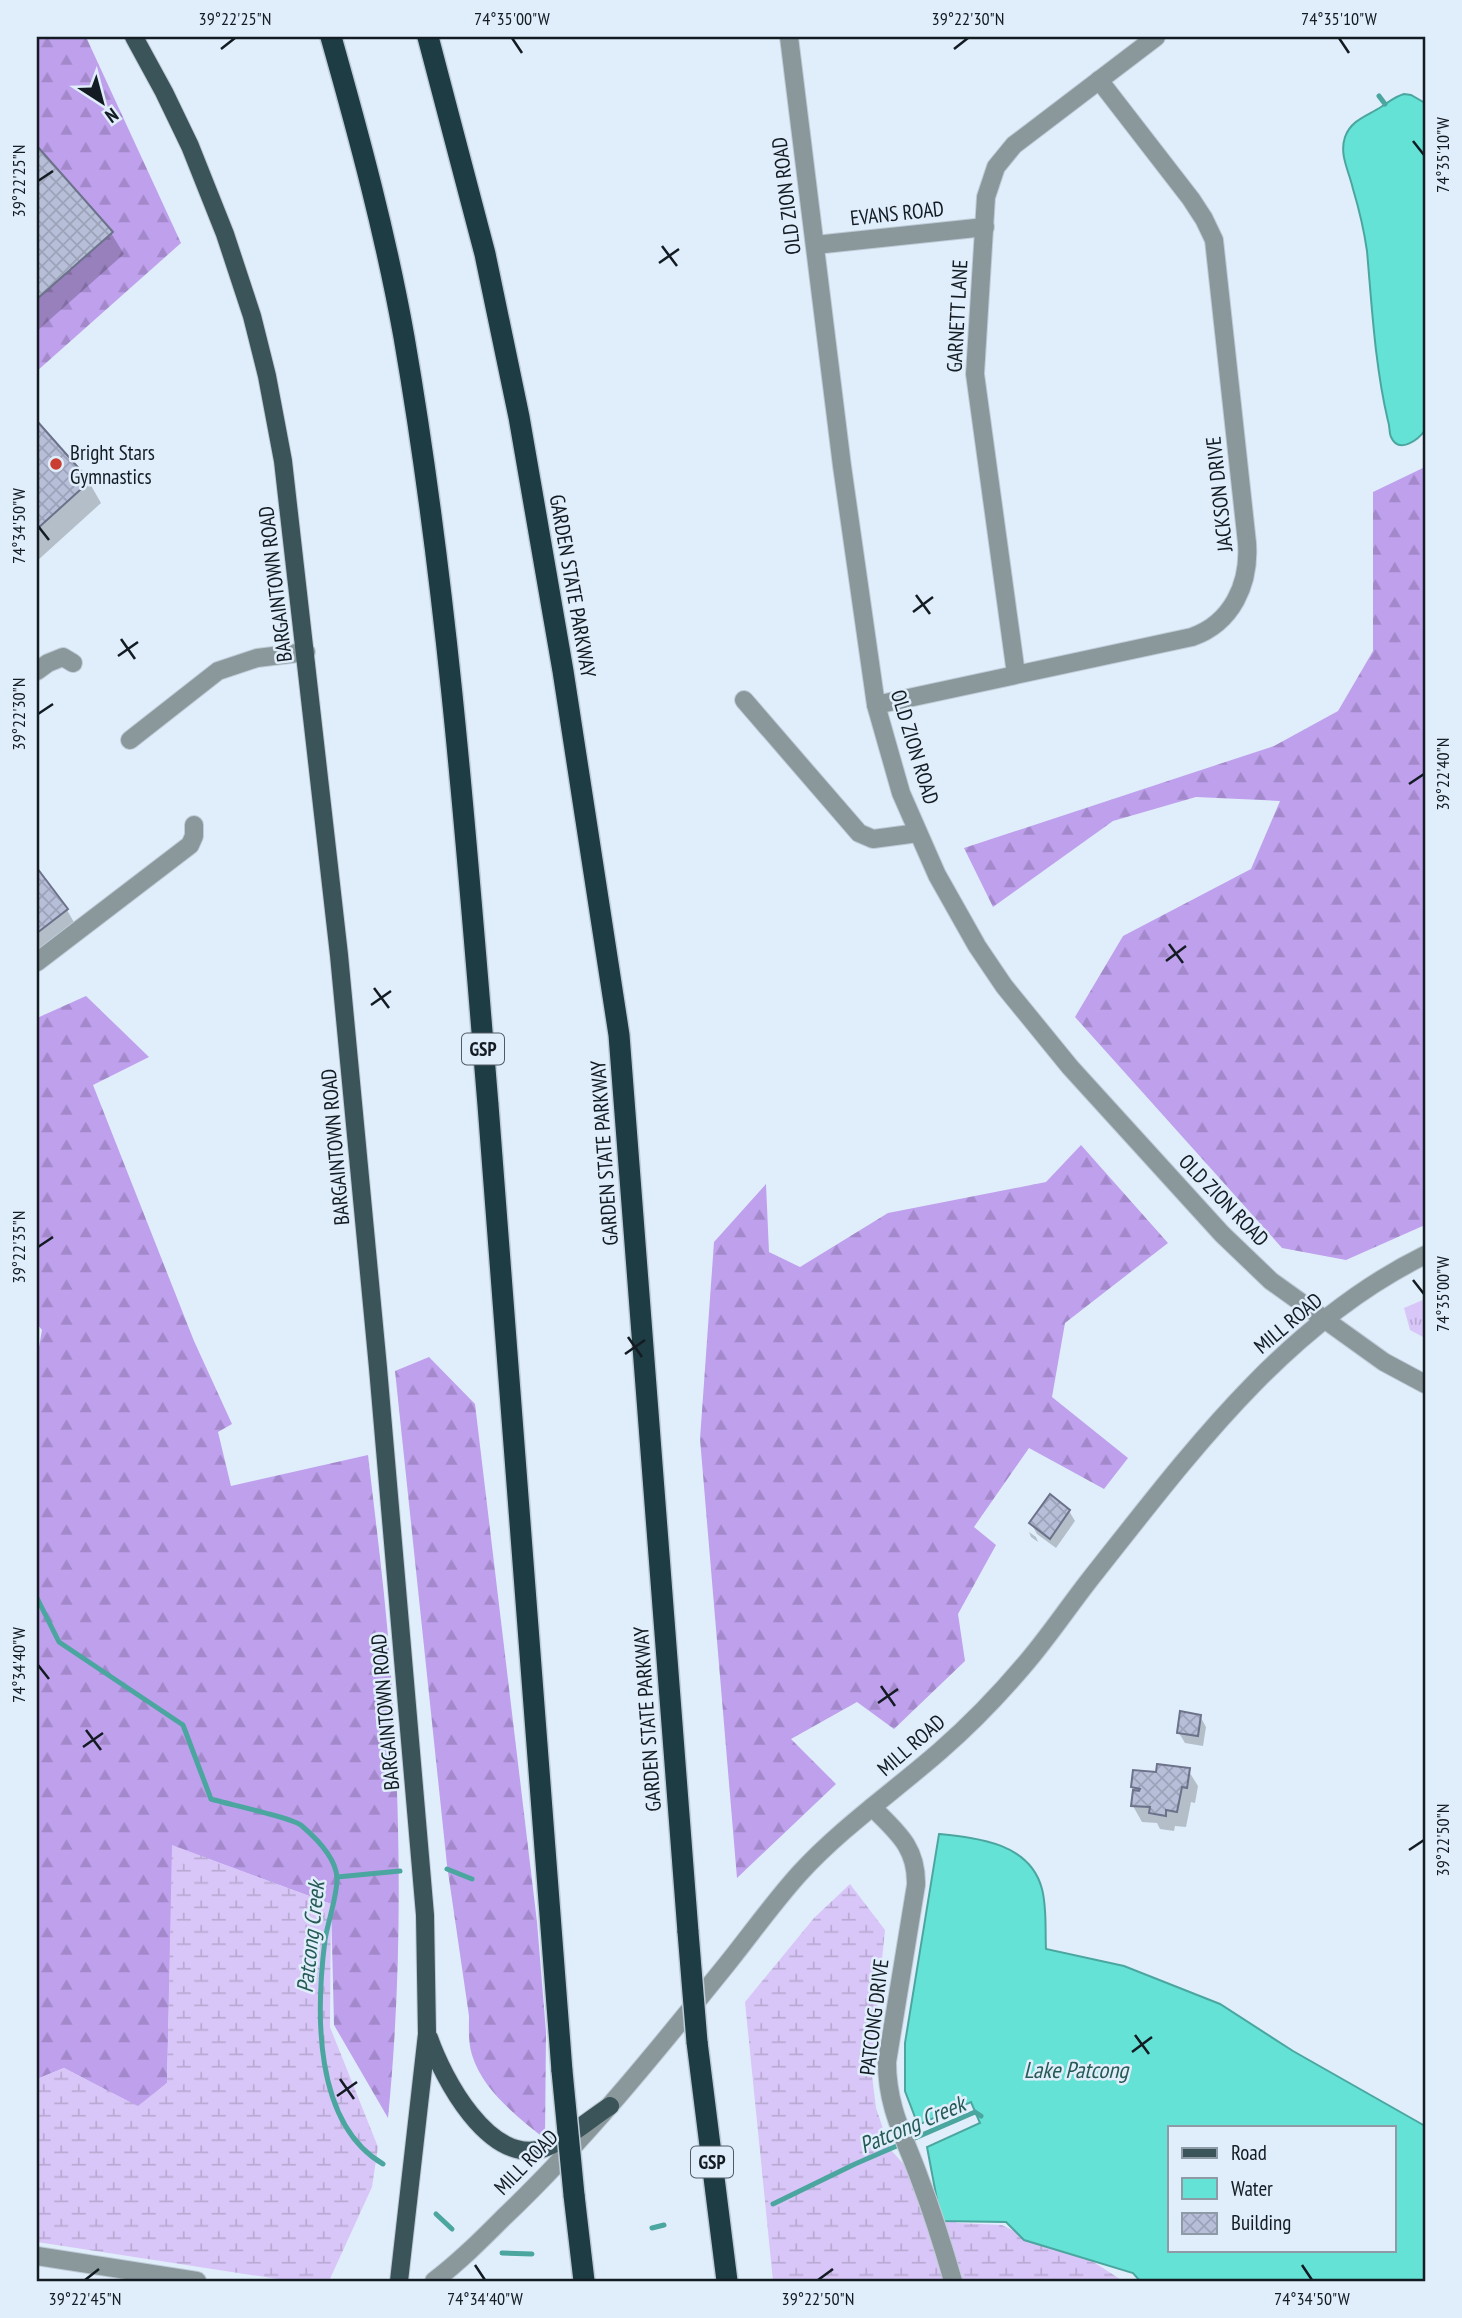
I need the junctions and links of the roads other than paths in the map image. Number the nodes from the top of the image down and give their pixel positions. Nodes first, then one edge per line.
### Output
1 (134, 37) edge
2 (331, 37) edge
3 (428, 37) edge
4 (789, 37) edge
5 (1156, 37) edge
6 (1099, 80) junction
7 (985, 227) junction
8 (815, 245) junction
9 (306, 652) junction
10 (73, 663) dead end
11 (37, 671) edge
12 (1016, 674) junction
13 (744, 700) dead end
14 (876, 705) junction
15 (130, 740) dead end
16 (194, 825) dead end
17 (918, 833) junction
18 (37, 961) edge
19 (1425, 1255) edge
20 (1325, 1321) junction
21 (1425, 1384) edge
22 (872, 1807) junction
23 (428, 2034) junction
24 (610, 2106) junction
25 (37, 2256) edge
26 (197, 2281) edge
27 (399, 2281) edge
28 (434, 2281) edge
29 (584, 2281) edge
30 (727, 2281) edge
31 (953, 2281) edge

1 - 9 main road, BARGAINTOWN ROAD
2 - 29 highway, GSP, bridge
3 - 30 highway, GARDEN STATE PARKWAY / GSP, bridge
4 - 8 street, OLD ZION ROAD
5 - 6 street, GARNETT LANE
6 - 7 street, GARNETT LANE
6 - 12 street, JACKSON DRIVE
7 - 8 street, EVANS ROAD
7 - 12 street, GARNETT LANE
8 - 14 street, OLD ZION ROAD
9 - 15 street
9 - 23 main road, BARGAINTOWN ROAD
10 - 11 street
12 - 14 street, JACKSON DRIVE
13 - 17 street
14 - 17 street, OLD ZION ROAD
16 - 18 street
17 - 20 street, OLD ZION ROAD
19 - 20 street, MILL ROAD
20 - 21 street, OLD ZION ROAD
20 - 22 street, MILL ROAD
22 - 24 street, MILL ROAD
22 - 31 street, PATCONG DRIVE
23 - 24 main road
23 - 27 main road, BARGAINTOWN ROAD
24 - 28 street, MILL ROAD
25 - 26 street

